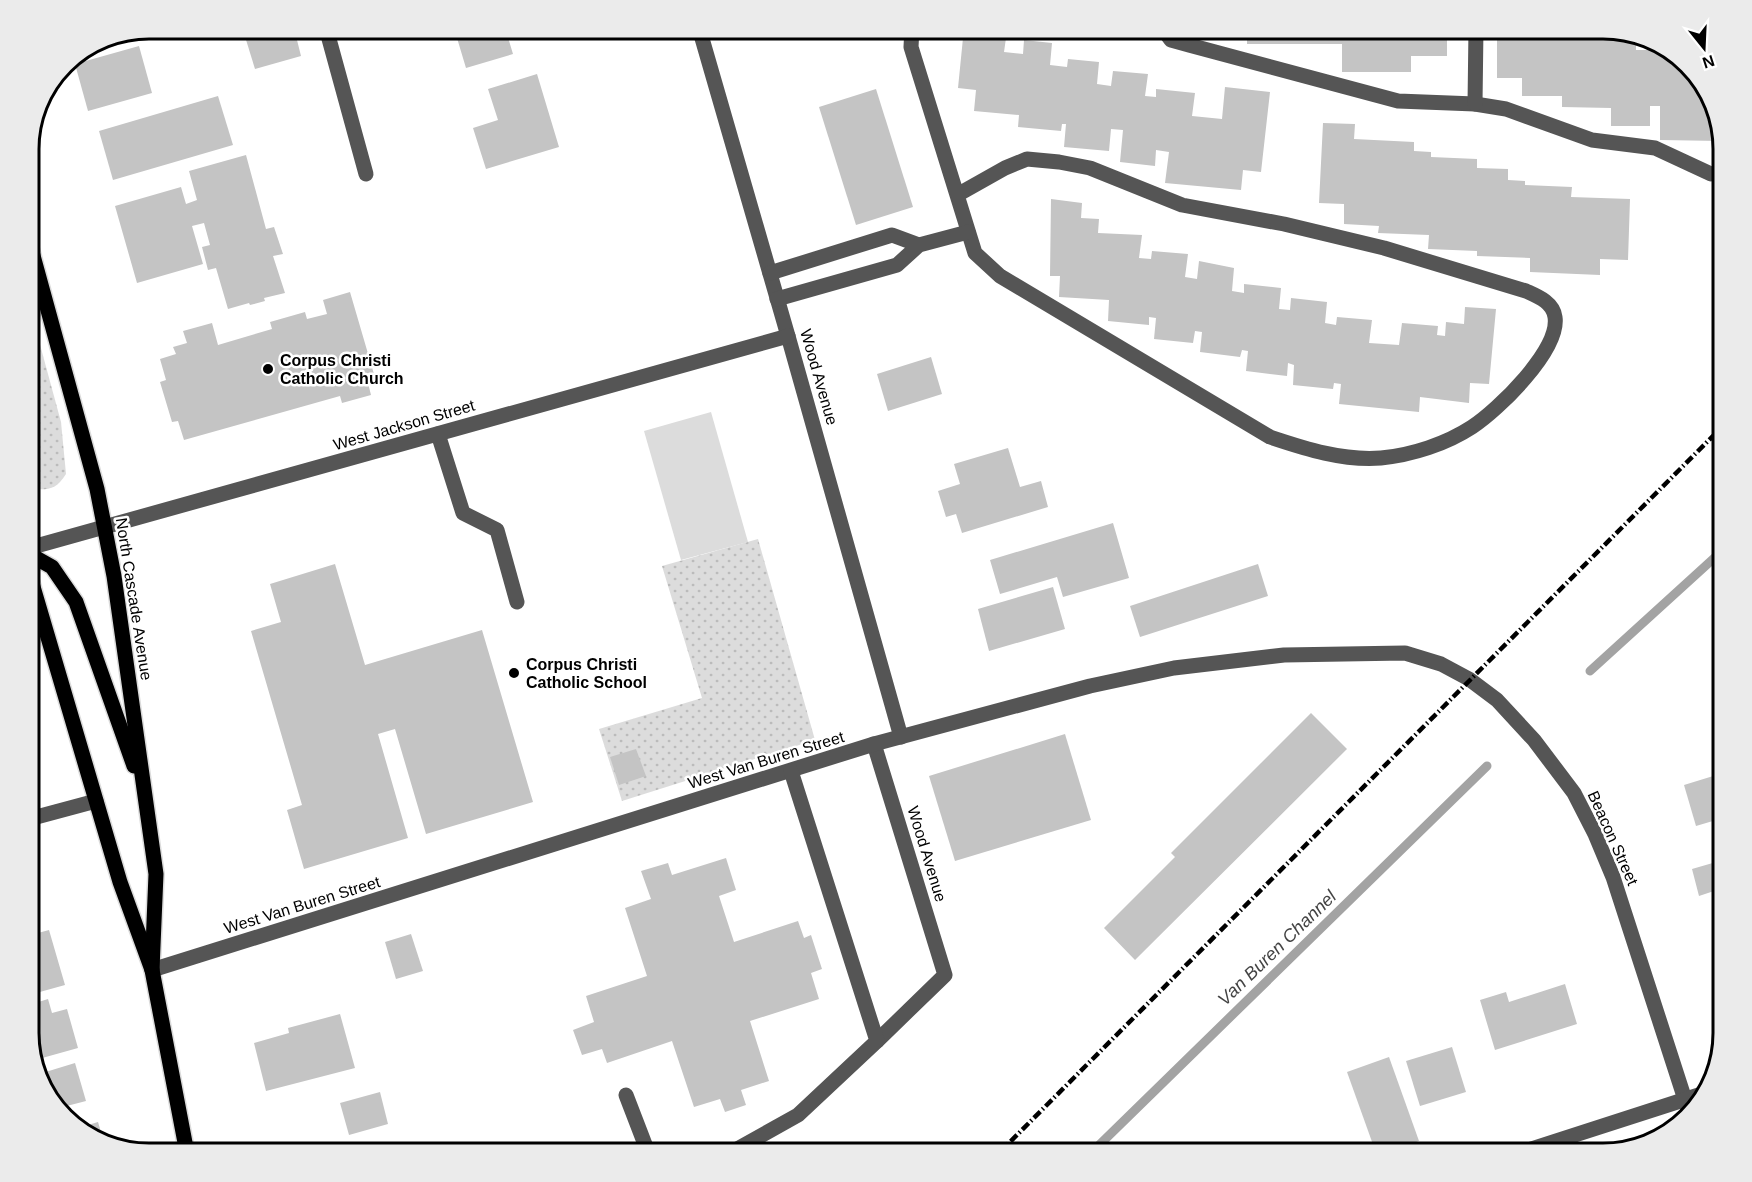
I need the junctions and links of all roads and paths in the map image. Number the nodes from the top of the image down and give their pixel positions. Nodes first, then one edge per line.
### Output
1 (329, 39) edge
2 (702, 39) edge
3 (911, 39) edge
4 (1170, 39) edge
5 (1476, 39) edge
6 (1475, 104) junction
7 (366, 174) dead end
8 (1711, 174) dead end
9 (957, 195) junction
10 (968, 232) junction
11 (919, 245) junction
12 (770, 273) junction
13 (39, 277) edge
14 (777, 299) junction
15 (788, 336) junction
16 (438, 434) junction
17 (105, 526) junction
18 (39, 545) edge
19 (39, 560) edge
20 (518, 602) dead end
21 (39, 607) edge
22 (1405, 653) joint
23 (901, 737) junction
24 (874, 744) junction
25 (791, 771) junction
26 (145, 797) junction
27 (96, 801) junction
28 (39, 816) edge
29 (152, 970) junction
30 (877, 1041) junction
31 (626, 1095) dead end
32 (1686, 1104) edge
33 (1684, 1107) edge
34 (185, 1143) edge
35 (646, 1143) edge
36 (749, 1143) edge
37 (1558, 1143) edge

1 - 7 street
2 - 12 street, Wood Avenue
3 - 9 street
4 - 6 street
5 - 6 street
6 - 8 street
9 - 10 street
9 - 10 street
10 - 11 street
11 - 12 street
11 - 14 street
12 - 14 street, Wood Avenue
13 - 17 main road, North Cascade Avenue
14 - 15 street, Wood Avenue
15 - 16 street, West Jackson Street
15 - 23 street, Wood Avenue
16 - 17 street, West Jackson Street
16 - 20 street
17 - 18 street, West Jackson Street
17 - 26 main road, North Cascade Avenue
19 - 26 main road
21 - 27 main road, North Cascade Avenue
22 - 23 street, West Van Buren Street
22 - 32 street, Beacon Street
23 - 24 street, West Van Buren Street
24 - 25 street, West Van Buren Street
24 - 30 street, Wood Avenue
25 - 29 street, West Van Buren Street
25 - 30 street
26 - 29 main road, North Cascade Avenue
27 - 28 street
27 - 29 main road, North Cascade Avenue
29 - 34 main road, North Cascade Avenue
30 - 36 street
31 - 35 street
33 - 37 street

